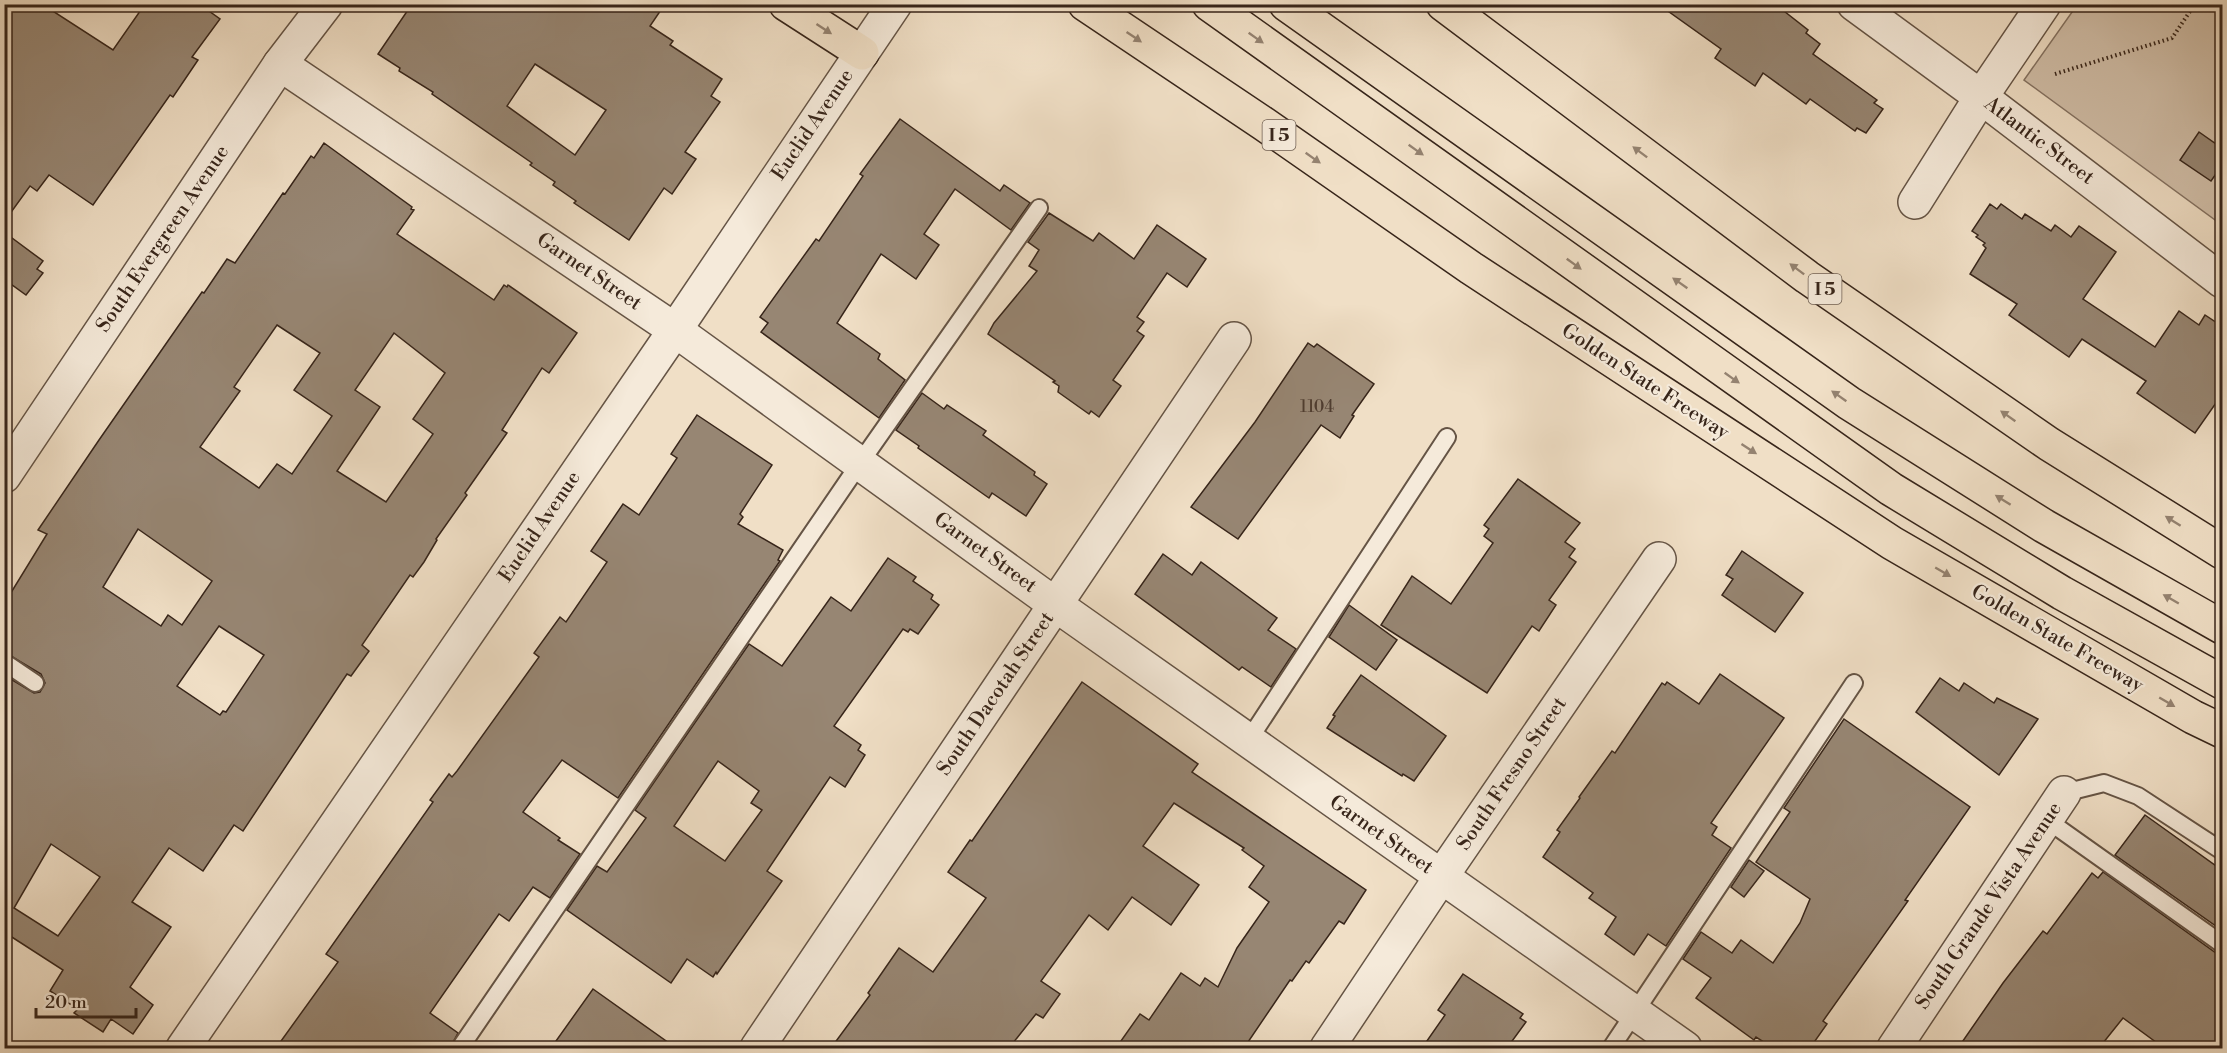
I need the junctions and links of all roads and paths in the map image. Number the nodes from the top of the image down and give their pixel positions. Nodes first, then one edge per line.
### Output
1 (326, 4) edge
2 (786, 4) edge
3 (895, 4) edge
4 (1085, 4) edge
5 (1209, 4) edge
6 (1286, 4) edge
7 (1443, 4) edge
8 (1854, 4) edge
9 (2044, 4) edge
10 (2195, 4) edge
11 (862, 53) junction
12 (280, 64) junction
13 (2055, 74) dead end
14 (1981, 97) junction
15 (1915, 202) dead end
16 (1039, 208) dead end
17 (2223, 281) edge
18 (675, 330) junction
19 (1234, 339) dead end
20 (1447, 437) dead end
21 (860, 463) junction
22 (4, 476) edge
23 (2223, 552) edge
24 (1659, 560) dead end
25 (1056, 605) junction
26 (2223, 627) edge
27 (4, 662) edge
28 (2223, 682) edge
29 (35, 683) dead end
30 (1854, 683) dead end
31 (2223, 731) edge
32 (1248, 741) junction
33 (2064, 793) joint
34 (2047, 820) junction
35 (2223, 852) edge
36 (1441, 877) junction
37 (2223, 944) edge
38 (1635, 1013) junction
39 (183, 1048) edge
40 (460, 1048) edge
41 (757, 1048) edge
42 (1327, 1048) edge
43 (1611, 1048) edge
44 (1685, 1048) edge
45 (1894, 1048) edge

1 - 12 street, South Evergreen Avenue
2 -> 11 highway
3 - 11 street, Euclid Avenue
4 -> 31 highway, Golden State Freeway / I 5
5 -> 28 highway
26 -> 6 highway
23 -> 7 highway, I 5
8 - 14 street, Atlantic Street
9 - 14 street
10 - 13 path
11 - 18 street, Euclid Avenue
12 - 18 street, Garnet Street
12 - 22 street, South Evergreen Avenue
14 - 15 street
14 - 17 street, Atlantic Street
16 - 21 lane
18 - 21 street, Garnet Street
18 - 39 street, Euclid Avenue
19 - 25 street, South Dacotah Street
20 - 32 lane
21 - 25 street, Garnet Street
21 - 40 lane
24 - 36 street, South Fresno Street
25 - 32 street, Garnet Street
25 - 41 street, South Dacotah Street
27 - 29 lane
30 - 38 lane
32 - 36 street, Garnet Street
33 - 34 street, South Grande Vista Avenue
33 - 35 lane
34 - 37 lane
34 - 45 street, South Grande Vista Avenue
36 - 38 street, Garnet Street
36 - 42 street, South Fresno Street
38 - 43 lane
38 - 44 street, Garnet Street

